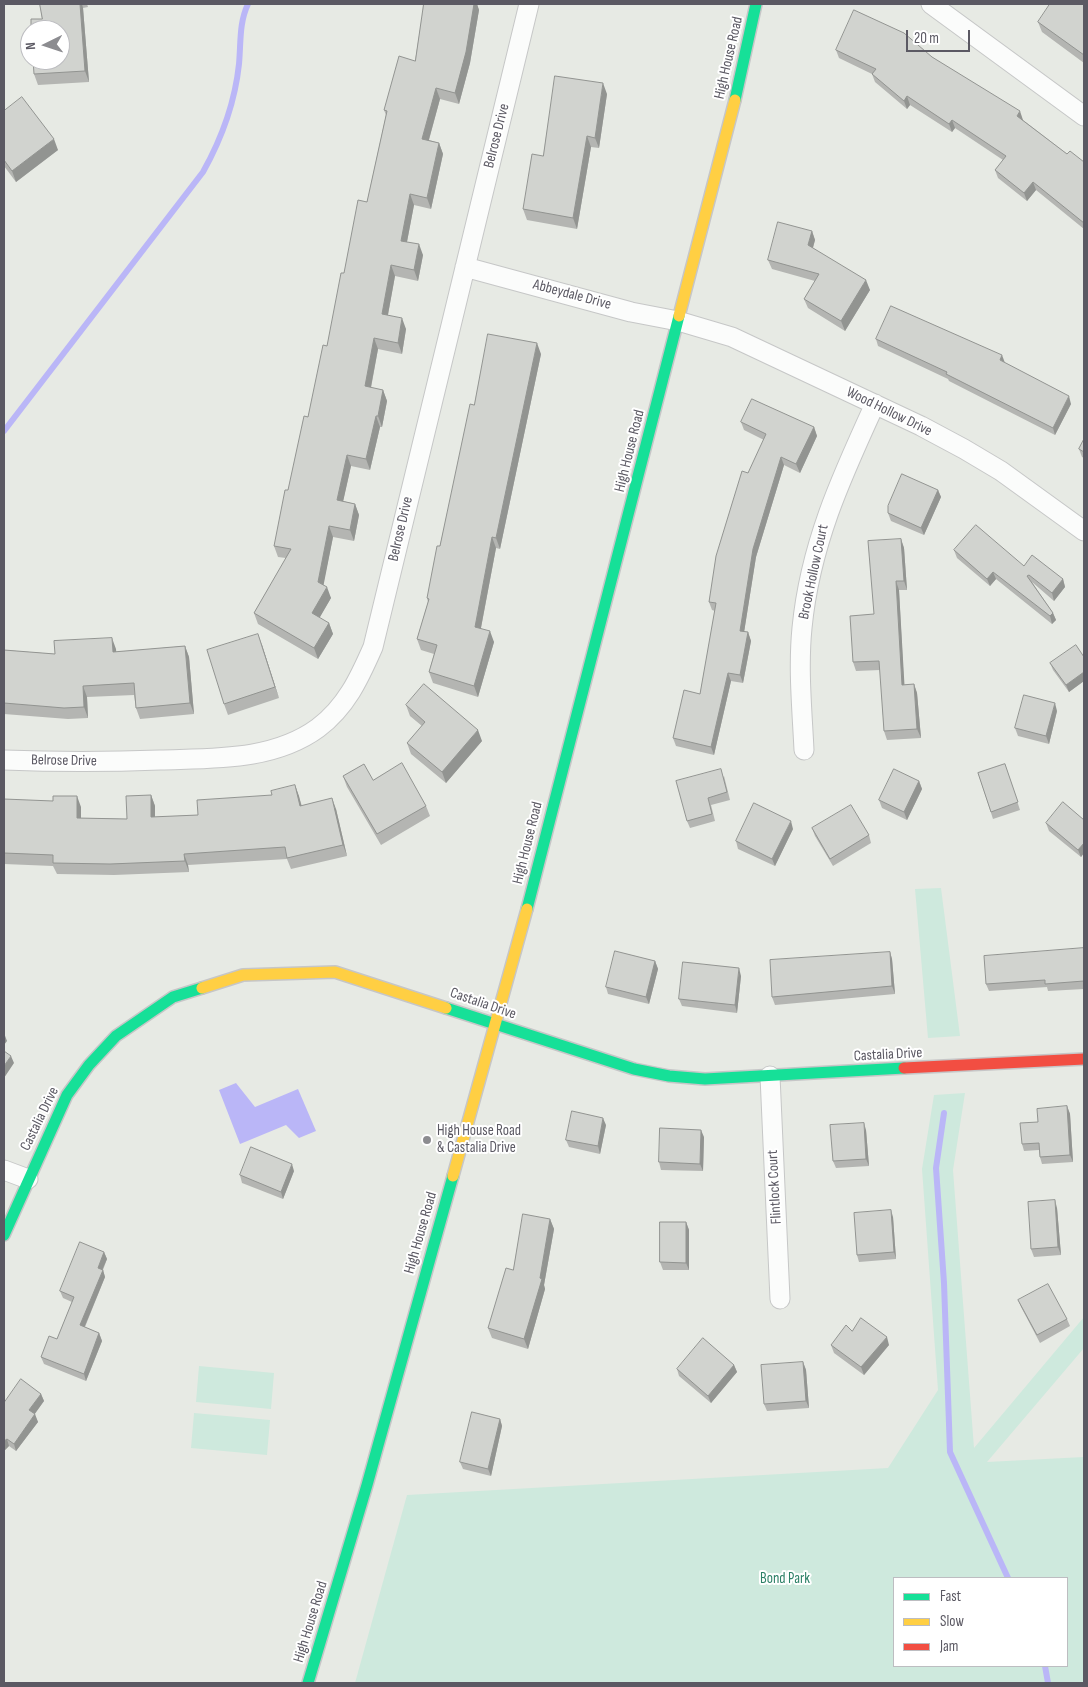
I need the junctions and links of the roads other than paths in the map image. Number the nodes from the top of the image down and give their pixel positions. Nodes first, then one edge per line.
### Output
1 (529, 4) edge
2 (756, 4) edge
3 (931, 4) edge
4 (1084, 116) edge
5 (465, 267) junction
6 (678, 321) junction
7 (876, 404) junction
8 (1084, 531) edge
9 (804, 750) dead end
10 (4, 760) edge
11 (495, 1024) junction
12 (1084, 1059) edge
13 (770, 1076) junction
14 (4, 1170) edge
15 (28, 1179) junction
16 (4, 1235) edge
17 (780, 1299) dead end
18 (308, 1683) edge

1 - 5 street, Belrose Drive
2 - 6 main road, High House Road
3 - 4 street
5 - 6 street, Abbeydale Drive
5 - 10 street, Belrose Drive
6 - 7 street, Wood Hollow Drive
6 - 11 main road, High House Road
7 - 8 street, Wood Hollow Drive
7 - 9 street, Brook Hollow Court
11 - 13 main road, Castalia Drive
11 - 15 main road, Castalia Drive
11 - 18 main road, High House Road
12 - 13 main road, Castalia Drive
13 - 17 street, Flintlock Court
14 - 15 street
15 - 16 main road, Castalia Drive

